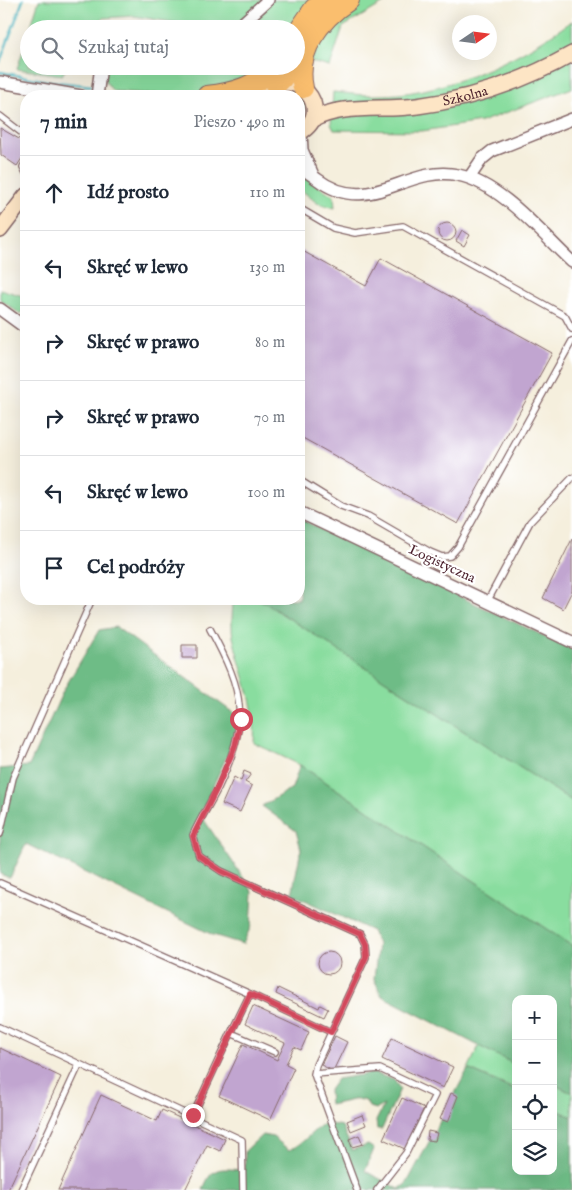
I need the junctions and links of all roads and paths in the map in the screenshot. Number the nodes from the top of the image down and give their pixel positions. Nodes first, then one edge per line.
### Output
1 (268, 0) edge
2 (324, 0) edge
3 (349, 0) edge
4 (246, 20) edge
5 (305, 22) edge
6 (572, 54) edge
7 (305, 55) edge
8 (99, 75) edge
9 (284, 75) edge
10 (304, 75) edge
11 (0, 83) edge
12 (269, 88) edge
13 (44, 90) edge
14 (98, 90) edge
15 (238, 90) edge
16 (303, 90) edge
17 (305, 91) edge
18 (308, 93) junction
19 (352, 110) junction
20 (0, 116) edge
21 (572, 119) edge
22 (312, 120) junction
23 (305, 127) edge
24 (20, 131) edge
25 (305, 157) edge
26 (305, 169) edge
27 (313, 175) junction
28 (469, 178) junction
29 (20, 204) edge
30 (305, 212) edge
31 (0, 230) edge
32 (572, 262) edge
33 (0, 309) edge
34 (20, 324) edge
35 (572, 329) edge
36 (572, 341) edge
37 (572, 478) edge
38 (305, 484) edge
39 (305, 515) edge
40 (487, 602) junction
41 (89, 605) edge
42 (210, 629) dead end
43 (572, 642) edge
44 (0, 834) edge
45 (0, 883) edge
46 (250, 994) junction
47 (0, 1027) edge
48 (331, 1032) junction
49 (231, 1033) junction
50 (275, 1052) dead end
51 (79, 1065) junction
52 (314, 1074) junction
53 (193, 1115) junction
54 (21, 1190) edge
55 (242, 1190) edge
56 (357, 1190) edge
57 (377, 1190) edge

1 - 4 street
2 - 5 highway
3 - 7 highway
6 - 19 street, Szkolna
8 - 14 street
9 - 12 highway
10 - 18 highway
11 - 13 street
12 - 15 highway
12 - 16 street, Szkolna
17 - 18 street, Szkolna
18 - 19 street, Szkolna
18 - 22 street
19 - 22 street, Szkolna
20 - 24 lane
21 - 28 street
22 - 23 street
25 - 27 street
26 - 27 street
27 - 28 street
28 - 32 street
29 - 31 street
30 - 35 lane
33 - 34 street
36 - 38 lane
37 - 40 lane
39 - 40 street, Logistyczna
40 - 43 street, Logistyczna
41 - 44 lane
42 - 48 lane
45 - 46 lane
46 - 48 lane
46 - 49 lane
47 - 51 lane
48 - 52 lane
49 - 50 lane
49 - 53 lane
51 - 53 lane
51 - 54 lane
52 - 56 lane
52 - 57 lane
53 - 55 lane

